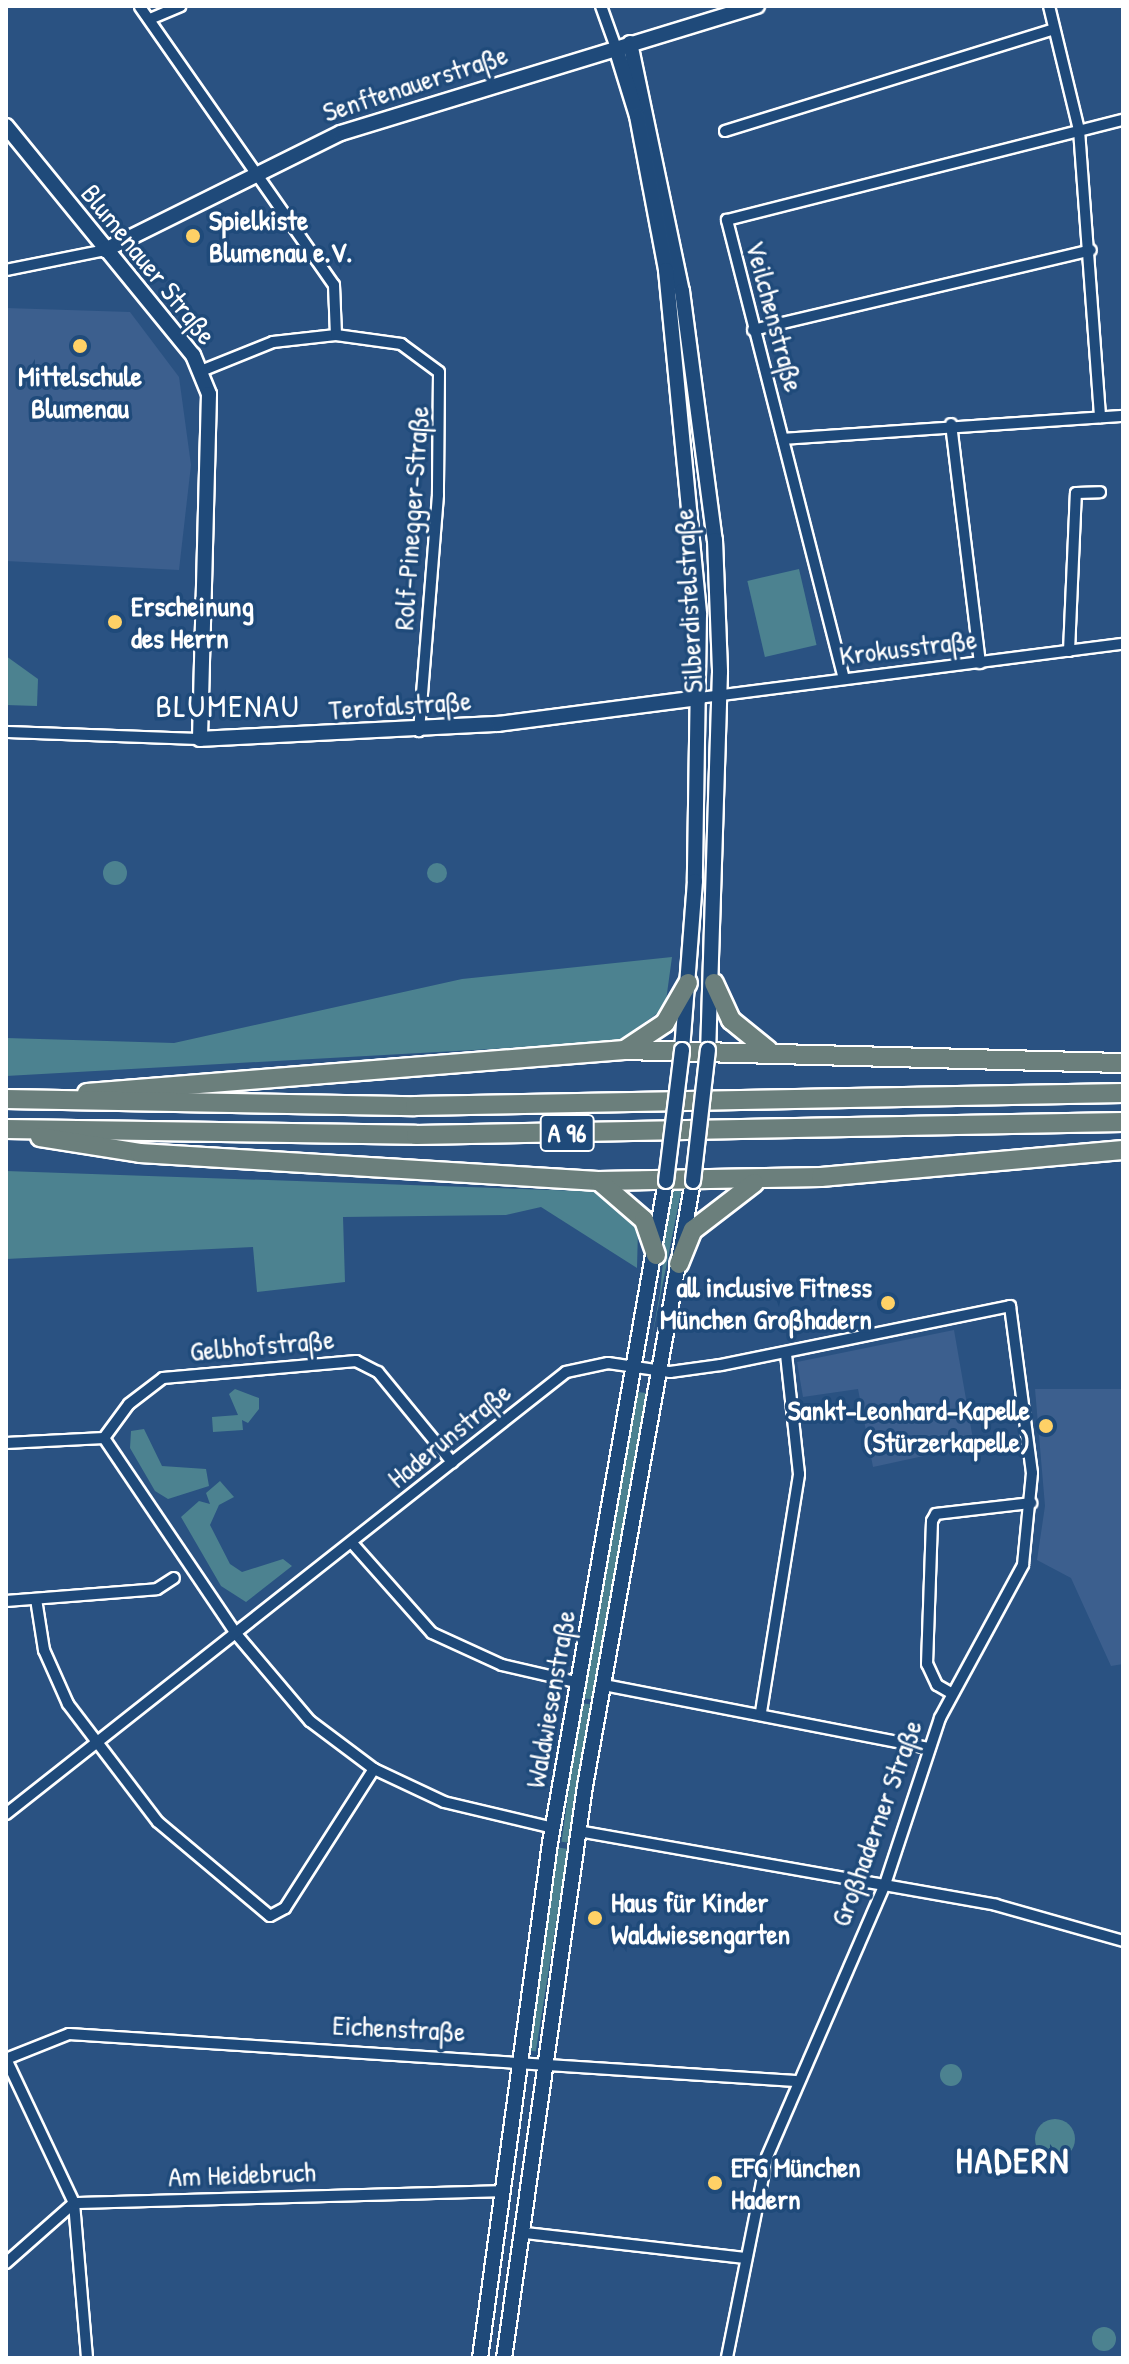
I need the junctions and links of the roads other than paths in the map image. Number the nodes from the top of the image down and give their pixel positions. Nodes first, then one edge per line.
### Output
1 (180, 6) edge
2 (601, 6) edge
3 (757, 6) edge
4 (1049, 6) edge
5 (140, 7) edge
6 (150, 19) junction
7 (1054, 29) junction
8 (619, 43) junction
9 (1123, 120) edge
10 (6, 126) edge
11 (1079, 130) junction
12 (725, 131) dead end
13 (254, 170) junction
14 (105, 250) junction
15 (1091, 250) junction
16 (6, 270) edge
17 (753, 330) junction
18 (336, 335) junction
19 (201, 371) junction
20 (1123, 416) edge
21 (1100, 417) junction
22 (951, 424) junction
23 (783, 439) junction
24 (1100, 492) dead end
25 (1123, 644) edge
26 (1069, 651) junction
27 (980, 663) junction
28 (844, 679) junction
29 (719, 694) junction
30 (699, 698) junction
31 (419, 731) junction
32 (6, 732) edge
33 (200, 739) junction
34 (688, 983) junction
35 (714, 983) junction
36 (624, 1050) junction
37 (682, 1050) junction
38 (708, 1050) junction
39 (768, 1050) junction
40 (1123, 1063) edge
41 (1123, 1093) edge
42 (6, 1099) edge
43 (49, 1100) junction
44 (1123, 1122) edge
45 (8, 1129) edge
46 (1123, 1150) edge
47 (598, 1181) junction
48 (666, 1181) junction
49 (693, 1181) junction
50 (759, 1181) junction
51 (656, 1255) junction
52 (679, 1264) junction
53 (1010, 1306) joint
54 (786, 1355) junction
55 (637, 1367) junction
56 (661, 1371) junction
57 (104, 1438) junction
58 (6, 1443) edge
59 (452, 1462) junction
60 (1031, 1503) junction
61 (352, 1543) junction
62 (174, 1578) dead end
63 (36, 1599) junction
64 (6, 1601) edge
65 (237, 1635) junction
66 (580, 1683) junction
67 (604, 1685) junction
68 (951, 1693) junction
69 (761, 1712) junction
70 (97, 1742) junction
71 (927, 1748) junction
72 (374, 1769) junction
73 (6, 1814) edge
74 (553, 1828) junction
75 (578, 1831) junction
76 (885, 1884) junction
77 (1123, 1941) edge
78 (6, 2059) edge
79 (517, 2059) junction
80 (542, 2061) junction
81 (795, 2081) junction
82 (502, 2191) junction
83 (74, 2203) junction
84 (526, 2233) junction
85 (745, 2258) junction
86 (6, 2263) edge
87 (87, 2358) edge
88 (480, 2358) edge
89 (504, 2358) edge
90 (727, 2358) edge

1 - 6 street
2 - 8 street, Silberdistelstraße
3 - 8 street, Senftenauerstraße
4 - 7 street
5 - 6 street
6 - 13 street
7 - 11 street
7 - 12 street
8 - 13 street, Senftenauerstraße
8 - 29 street, Silberdistelstraße
8 - 30 street, Silberdistelstraße
9 - 11 street, Veilchenstraße
10 - 14 street, Blumenauer Straße
11 - 15 street
11 - 17 street, Veilchenstraße
13 - 14 street, Senftenauerstraße
13 - 18 street
14 - 16 street
14 - 19 street, Blumenauer Straße
15 - 17 street
15 - 21 street
17 - 23 street, Veilchenstraße
18 - 19 street, Rolf-Pinegger-Straße
18 - 31 street, Rolf-Pinegger-Straße
19 - 33 street, Blumenauer Straße
20 - 21 street
21 - 22 street
22 - 23 street
22 - 27 street
23 - 28 street, Veilchenstraße
24 - 26 street
25 - 26 street, Krokusstraße
26 - 27 street, Krokusstraße
27 - 28 street, Krokusstraße
28 - 29 street, Krokusstraße
29 - 30 street, Krokusstraße
29 - 35 street, Silberdistelstraße
30 - 31 street, Terofalstraße
30 - 34 street, Silberdistelstraße
31 - 33 street, Terofalstraße
32 - 33 street, Terofalstraße
34 - 36 highway
34 - 37 street, Silberdistelstraße
35 - 38 street, Silberdistelstraße
35 - 39 highway
36 - 37 highway
36 - 43 highway
37 - 38 highway
37 - 48 street, Waldwiesenstraße, bridge
38 - 39 highway
38 - 49 street, Silberdistelstraße, bridge
39 - 40 highway
41 - 43 highway, A 96
42 - 43 highway, A 96
44 - 45 highway, A 96
45 - 47 highway
46 - 50 highway
47 - 48 highway
47 - 51 highway
48 - 49 highway
48 - 51 street, Waldwiesenstraße
49 - 50 highway
49 - 52 street, Waldwiesenstraße
50 - 52 highway
51 - 55 street, Waldwiesenstraße
52 - 56 street, Waldwiesenstraße
53 - 54 street, Haderunstraße
53 - 60 street, Großhaderner Straße
54 - 56 street, Haderunstraße
54 - 69 street
55 - 56 street, Haderunstraße
55 - 59 street, Haderunstraße
55 - 66 street, Waldwiesenstraße
56 - 67 street, Waldwiesenstraße
57 - 58 street
57 - 59 street, Gelbhofstraße
57 - 65 street
59 - 61 street, Haderunstraße
60 - 68 street, Großhaderner Straße
60 - 68 street
61 - 65 street, Haderunstraße
61 - 66 street
62 - 63 street
63 - 64 street
63 - 70 street
65 - 70 street, Haderunstraße
65 - 72 street
66 - 74 street, Waldwiesenstraße
67 - 69 street
67 - 75 street, Waldwiesenstraße
68 - 71 street, Großhaderner Straße
69 - 71 street
70 - 72 street
70 - 73 street, Haderunstraße
71 - 76 street, Großhaderner Straße
72 - 74 street
74 - 79 street, Waldwiesenstraße
75 - 76 street
75 - 80 street, Waldwiesenstraße
76 - 77 street
76 - 81 street, Großhaderner Straße
78 - 79 street, Eichenstraße
78 - 83 street
79 - 80 street, Eichenstraße
79 - 82 street, Waldwiesenstraße
80 - 81 street, Eichenstraße
80 - 84 street, Waldwiesenstraße
81 - 85 street, Großhaderner Straße
82 - 83 street, Am Heidebruch
82 - 88 street, Waldwiesenstraße
83 - 86 street
83 - 87 street
84 - 85 street
84 - 89 street, Waldwiesenstraße
85 - 90 street, Großhaderner Straße

